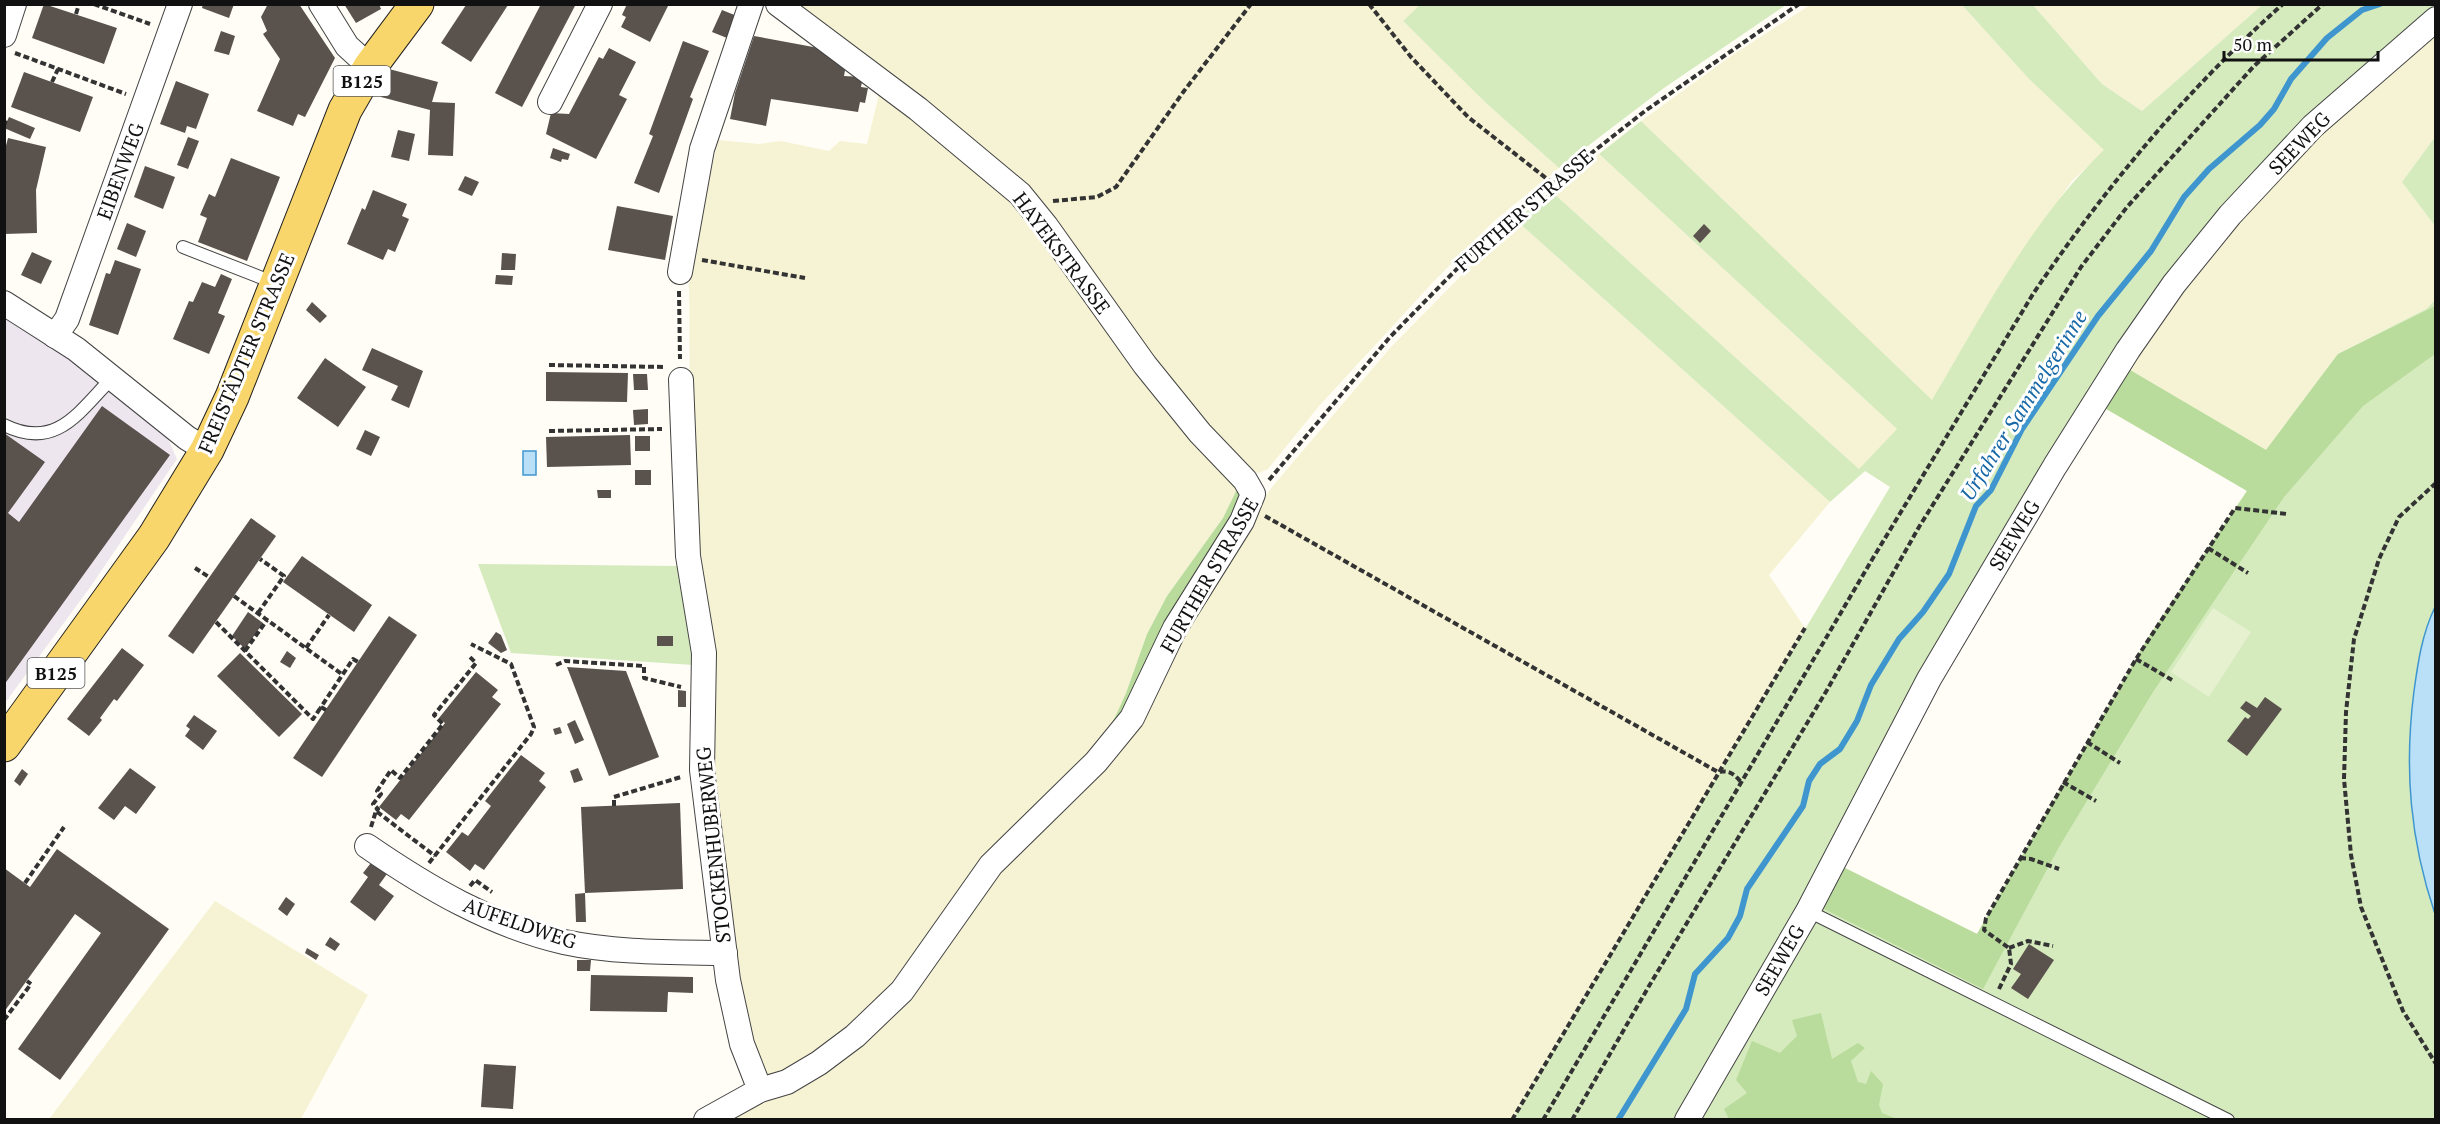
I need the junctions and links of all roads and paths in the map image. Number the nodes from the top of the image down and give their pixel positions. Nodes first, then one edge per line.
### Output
1 (14, 4) edge
2 (79, 4) edge
3 (94, 4) edge
4 (180, 4) edge
5 (321, 4) edge
6 (417, 4) edge
7 (600, 4) edge
8 (751, 4) edge
9 (778, 4) edge
10 (1251, 4) edge
11 (1369, 4) edge
12 (1799, 4) edge
13 (2283, 4) edge
14 (2323, 4) edge
15 (75, 14) dead end
16 (2436, 20) edge
17 (161, 28) dead end
18 (8, 43) edge
19 (370, 67) junction
20 (58, 69) junction
21 (52, 82) dead end
22 (136, 98) dead end
23 (550, 102) dead end
24 (1551, 182) junction
25 (1033, 208) junction
26 (183, 247) dead end
27 (681, 264) junction
28 (805, 278) dead end
29 (276, 284) junction
30 (4, 303) edge
31 (55, 336) junction
32 (549, 365) dead end
33 (681, 374) junction
34 (112, 378) junction
35 (4, 425) edge
36 (683, 428) junction
37 (549, 431) dead end
38 (207, 450) junction
39 (2436, 483) edge
40 (1251, 500) junction
41 (2287, 514) dead end
42 (2208, 548) junction
43 (260, 559) dead end
44 (195, 567) dead end
45 (2248, 573) dead end
46 (209, 577) dead end
47 (234, 596) dead end
48 (258, 613) junction
49 (329, 615) dead end
50 (267, 620) junction
51 (216, 622) dead end
52 (1805, 628) dead end
53 (471, 644) dead end
54 (306, 648) junction
55 (245, 651) junction
56 (469, 656) dead end
57 (2136, 659) junction
58 (358, 662) dead end
59 (556, 665) dead end
60 (343, 675) junction
61 (2172, 680) dead end
62 (704, 692) junction
63 (2087, 742) junction
64 (4, 745) edge
65 (2120, 763) dead end
66 (1718, 772) junction
67 (2063, 782) junction
68 (1742, 783) junction
69 (683, 788) dead end
70 (2096, 801) dead end
71 (614, 806) dead end
72 (376, 811) junction
73 (64, 827) dead end
74 (367, 846) joint
75 (435, 856) junction
76 (2020, 858) junction
77 (426, 867) dead end
78 (2059, 869) dead end
79 (25, 883) dead end
80 (466, 891) dead end
81 (502, 898) dead end
82 (1808, 911) junction
83 (2053, 946) dead end
84 (2009, 948) junction
85 (725, 952) junction
86 (27, 981) dead end
87 (1993, 1003) junction
88 (4, 1020) edge
89 (2436, 1064) edge
90 (760, 1090) junction
91 (706, 1119) edge
92 (1512, 1119) edge
93 (1543, 1119) edge
94 (1572, 1119) edge
95 (1687, 1119) edge
96 (2228, 1119) edge

1 - 18 street
2 - 15 path
3 - 17 path
4 - 31 street, EIBENWEG
5 - 19 street
6 - 19 main road, FREISTÄDTER STRASSE / B125
7 - 23 street
8 - 27 street
9 - 25 street, HAYEKSTRASSE
10 - 25 path
11 - 24 path
12 - 24 path, FURTHER STRASSE
13 - 68 path
14 - 94 path
16 - 82 street, SEEWEG
18 - 20 path
19 - 29 main road, FREISTÄDTER STRASSE / B125
20 - 21 path
20 - 22 path
24 - 40 path, FURTHER STRASSE
25 - 40 street, HAYEKSTRASSE
26 - 29 lane
27 - 28 path
27 - 33 path
29 - 38 main road, FREISTÄDTER STRASSE / B125
30 - 31 street
31 - 34 street
32 - 33 path
33 - 36 street, STOCKENHUBERWEG
34 - 35 lane
34 - 38 street
36 - 37 path
36 - 62 street, STOCKENHUBERWEG
38 - 64 main road, FREISTÄDTER STRASSE / B125
39 - 89 path
40 - 66 path
40 - 90 street, FURTHER STRASSE
41 - 42 path
42 - 45 path
42 - 57 path
43 - 48 path
44 - 46 path
47 - 48 path
48 - 50 path
49 - 54 path
50 - 54 path
50 - 55 path
51 - 55 path
52 - 66 path
53 - 75 path
54 - 60 path
55 - 60 path
56 - 72 path
57 - 61 path
57 - 63 path
58 - 60 path
59 - 62 path
62 - 85 street, STOCKENHUBERWEG
63 - 65 path
63 - 67 path
66 - 68 path
66 - 92 path
67 - 70 path
67 - 76 path
68 - 93 path
69 - 71 path
72 - 74 path
72 - 75 path
73 - 79 path
74 - 85 street, AUFELDWEG
75 - 77 path
76 - 78 path
76 - 84 path
80 - 81 path
82 - 87 lane
82 - 95 street, SEEWEG
83 - 84 path
84 - 87 path
85 - 90 street, STOCKENHUBERWEG
86 - 88 path
87 - 96 lane
90 - 91 street, FURTHER STRASSE

